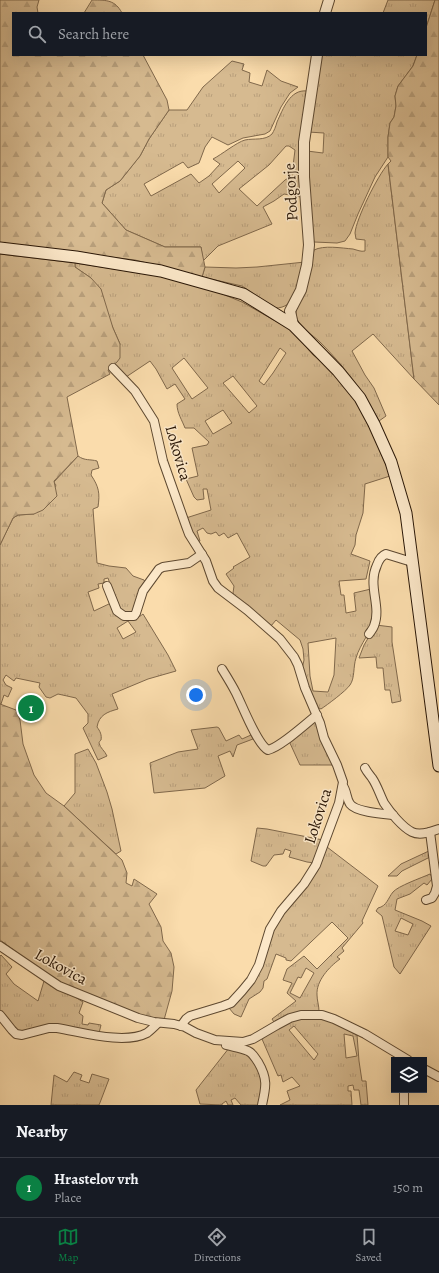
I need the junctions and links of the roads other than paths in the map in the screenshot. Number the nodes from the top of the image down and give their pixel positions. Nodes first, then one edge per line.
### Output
1 (329, 0) edge
2 (325, 12) edge
3 (317, 56) edge
4 (0, 248) edge
5 (293, 325) junction
6 (113, 368) dead end
7 (202, 554) junction
8 (412, 562) junction
9 (107, 586) dead end
10 (369, 634) dead end
11 (222, 669) dead end
12 (317, 715) junction
13 (439, 766) edge
14 (365, 768) dead end
15 (342, 786) junction
16 (393, 815) junction
17 (439, 829) edge
18 (430, 832) junction
19 (426, 900) dead end
20 (0, 946) edge
21 (0, 1015) edge
22 (158, 1023) junction
23 (181, 1026) junction
24 (218, 1040) junction
25 (402, 1057) edge
26 (427, 1071) edge
27 (439, 1077) edge
28 (404, 1093) edge
29 (262, 1105) edge
30 (404, 1105) edge

1 - 2 street
3 - 5 street, Podgorje
4 - 5 main road
5 - 8 main road
6 - 7 street, Lokovica
7 - 9 street
7 - 12 street, Lokovica
8 - 10 street
8 - 13 main road
11 - 12 street
12 - 15 street, Lokovica
14 - 16 street
15 - 16 street
15 - 23 street, Lokovica
16 - 18 street
17 - 18 street
18 - 19 street
20 - 22 street, Lokovica
21 - 22 street
22 - 23 street, Lokovica
23 - 24 street, Lokovica
24 - 25 street, Lokovica
24 - 29 street, Lokovica
26 - 27 street
28 - 30 street

